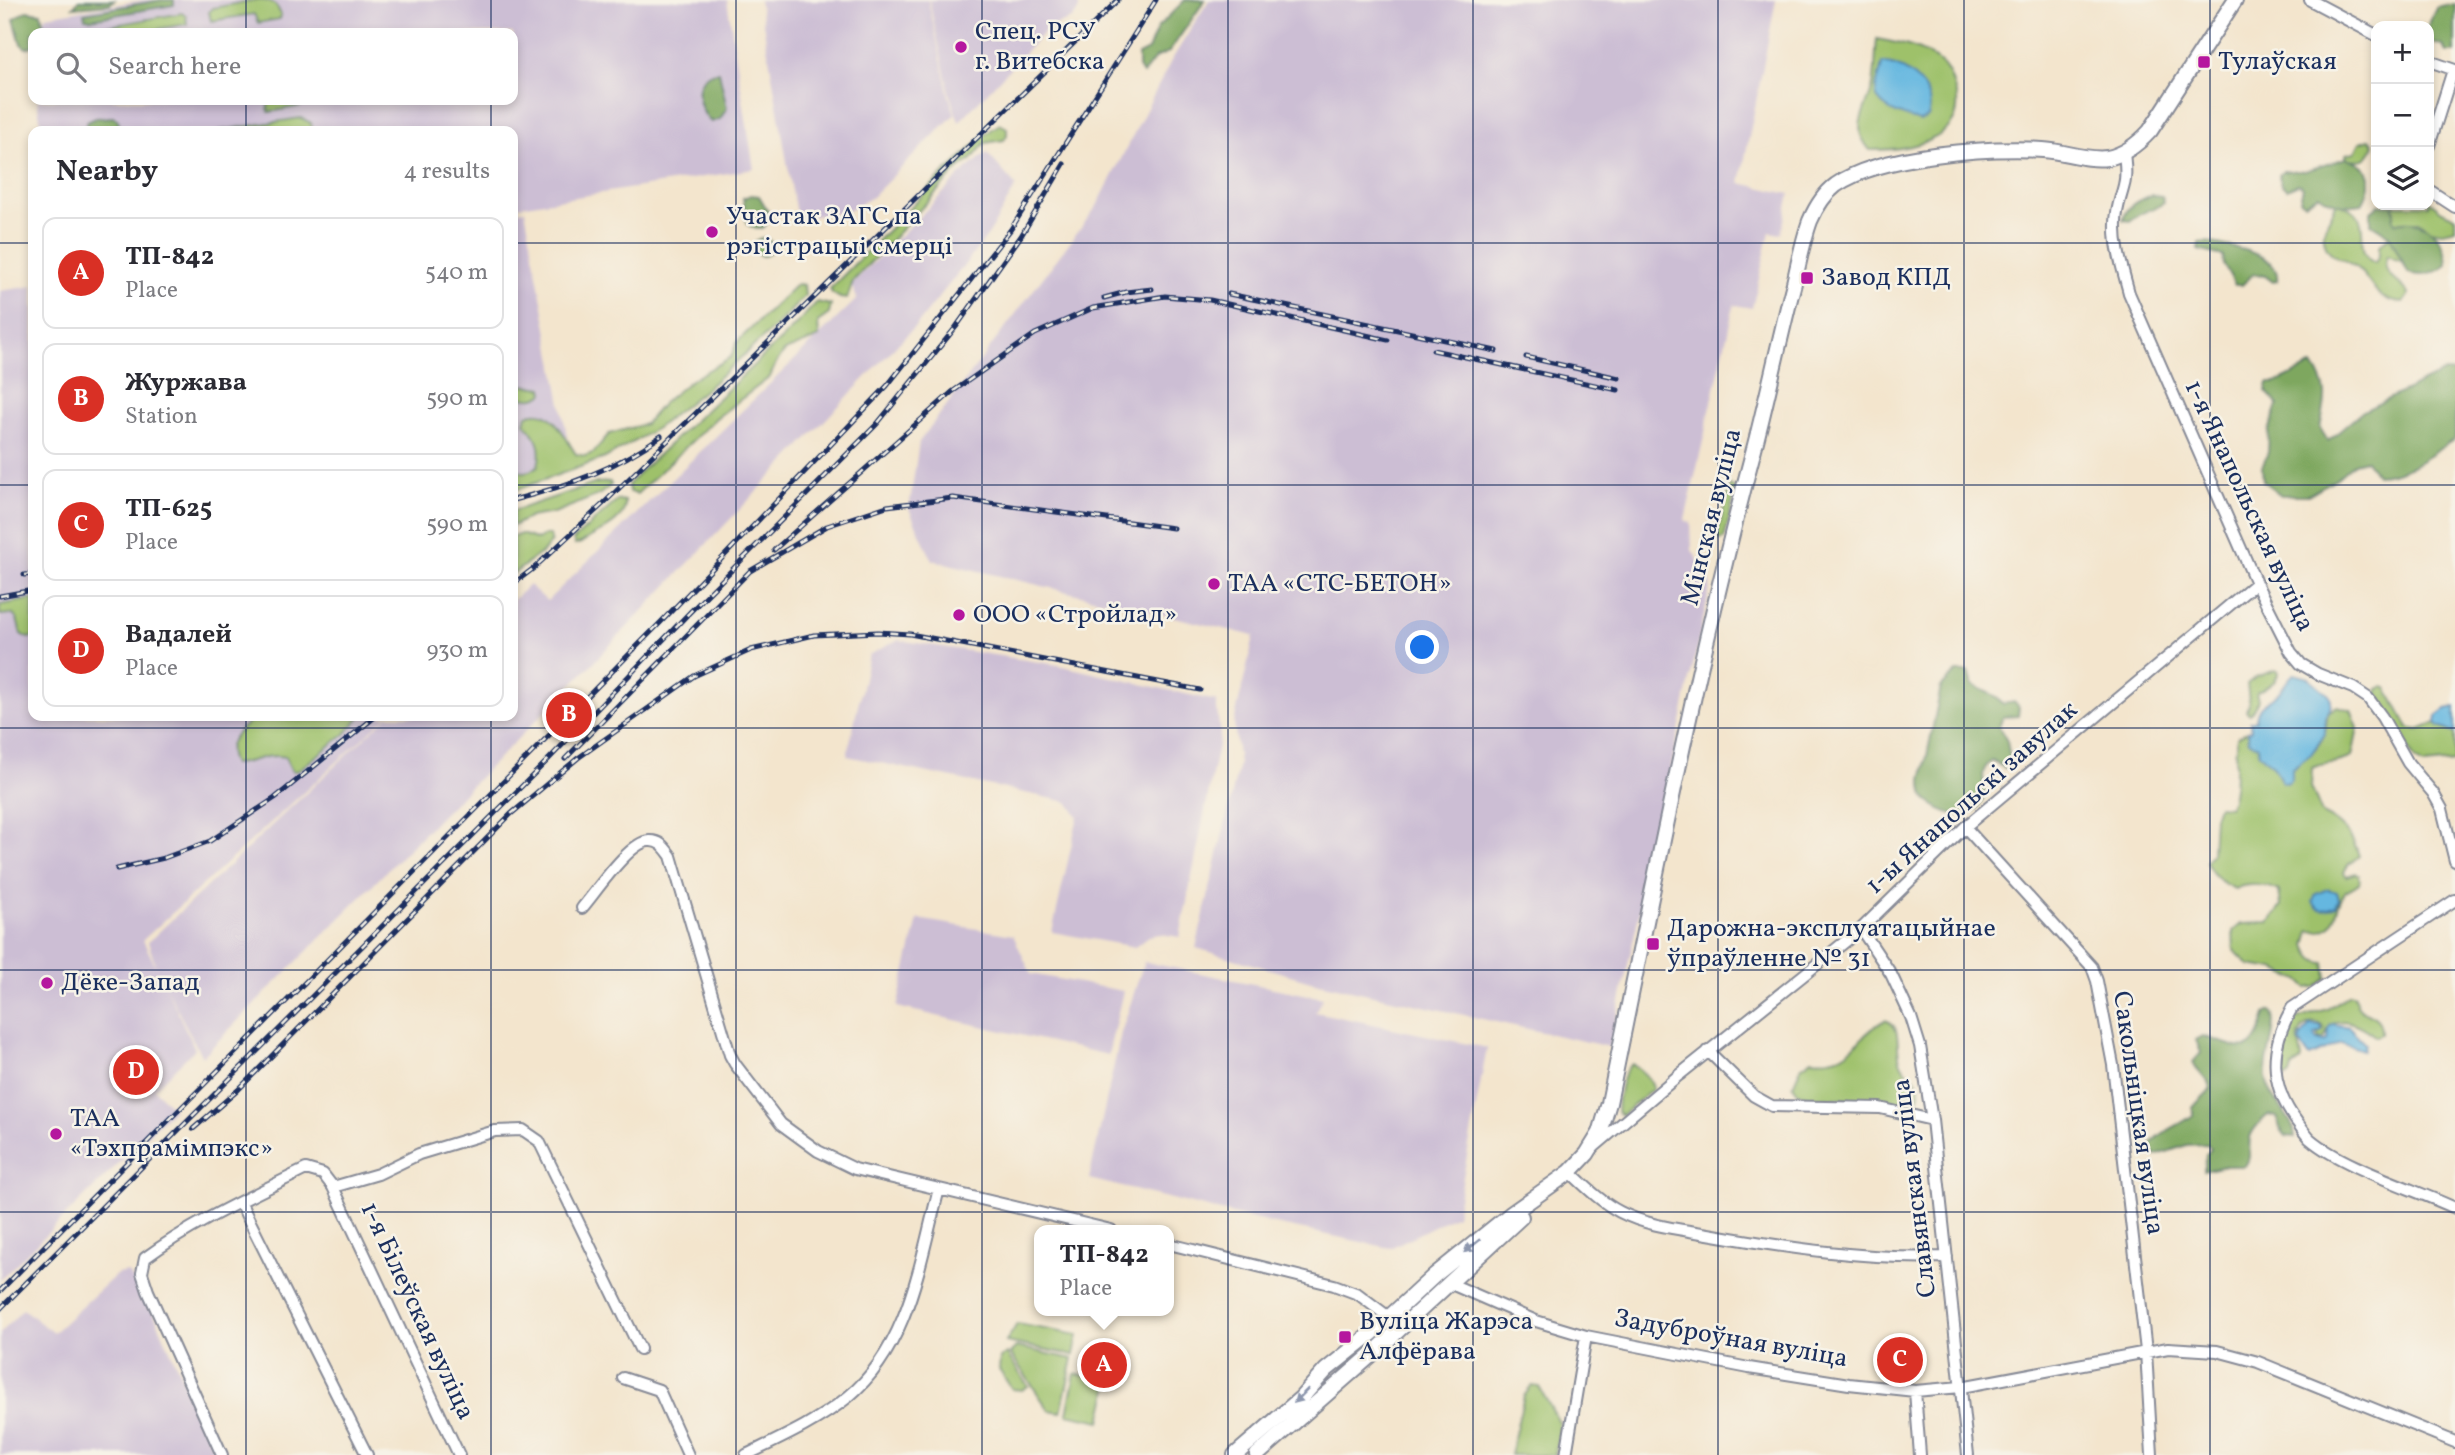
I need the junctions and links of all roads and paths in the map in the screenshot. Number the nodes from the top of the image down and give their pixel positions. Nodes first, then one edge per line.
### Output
1 (2235, 0) edge
2 (2310, 0) edge
3 (2371, 32) edge
4 (2434, 63) edge
5 (2454, 70) edge
6 (2434, 131) edge
7 (2124, 152) junction
8 (2434, 193) edge
9 (2455, 207) edge
10 (2256, 583) junction
11 (1965, 827) junction
12 (2455, 861) edge
13 (2455, 900) edge
14 (582, 908) dead end
15 (1861, 929) junction
16 (1707, 1051) junction
17 (1932, 1121) junction
18 (1587, 1154) junction
19 (1570, 1172) junction
20 (333, 1187) junction
21 (939, 1189) junction
22 (1546, 1191) junction
23 (240, 1202) junction
24 (2455, 1208) edge
25 (1090, 1225) edge
26 (1174, 1245) edge
27 (1947, 1257) junction
28 (1435, 1275) junction
29 (1449, 1283) junction
30 (1389, 1316) junction
31 (1402, 1327) junction
32 (1587, 1336) junction
33 (640, 1349) dead end
34 (2146, 1351) junction
35 (623, 1378) dead end
36 (1961, 1387) junction
37 (1915, 1391) junction
38 (2455, 1441) edge
39 (2153, 1454) edge
40 (222, 1455) edge
41 (367, 1455) edge
42 (459, 1455) edge
43 (688, 1455) edge
44 (746, 1455) edge
45 (1236, 1455) edge
46 (1257, 1455) edge
47 (1566, 1455) edge
48 (1920, 1455) edge
49 (1968, 1455) edge

1 - 7 main road
2 - 3 street
4 - 5 street
5 - 6 street
7 - 10 street, 1-я Янапольская вуліца
7 - 18 main road, Мінская вуліца
8 - 9 street
10 - 11 street, 1-ы Янапольскі завулак
10 - 12 street, 1-я Янапольская вуліца
11 - 15 street, 1-ы Янапольскі завулак
11 - 34 street, Сакольніцкая вуліца
13 - 24 street
14 - 21 street
15 - 16 street, 1-ы Янапольскі завулак
15 - 17 street, Славянская вуліца
16 - 17 street
16 - 18 street, 1-ы Янапольскі завулак
17 - 27 street, Славянская вуліца
18 - 19 main road, Мінская вуліца
19 - 22 main road, Мінская вуліца
19 - 27 street
20 - 23 street
20 - 33 street
20 - 42 street, 1-я Білеўская вуліца
21 - 25 street
21 - 44 street
22 -> 28 main road
22 - 29 main road
23 - 40 street
23 - 41 street
26 - 30 street
27 - 36 street, Славянская вуліца
28 - 29 main road
28 - 30 main road
29 - 31 main road
29 - 32 street, Задуброўная вуліца
30 - 31 street
30 -> 45 main road
31 - 46 main road
32 - 37 street, Задуброўная вуліца
32 - 47 street
34 - 36 street, Задуброўная вуліца
34 - 38 street, Задуброўная вуліца
34 - 39 street, Сакольніцкая вуліца
35 - 43 street
36 - 37 street, Задуброўная вуліца
36 - 49 street, Славянская вуліца
37 - 48 street

